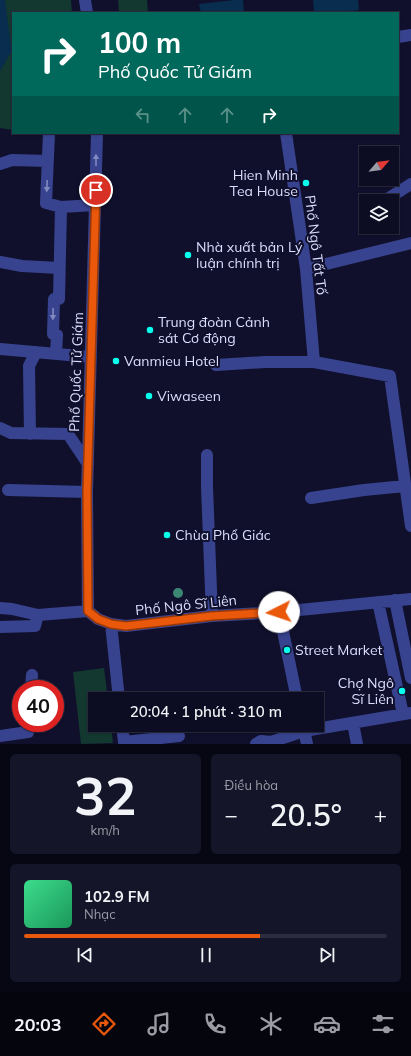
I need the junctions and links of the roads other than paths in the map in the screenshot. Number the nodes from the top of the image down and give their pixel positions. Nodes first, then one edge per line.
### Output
1 (85, 0) edge
2 (87, 12) edge
3 (411, 35) edge
4 (399, 37) edge
5 (49, 134) edge
6 (97, 134) edge
7 (286, 134) edge
8 (48, 161) junction
9 (0, 164) edge
10 (411, 184) edge
11 (395, 194) edge
12 (95, 204) junction
13 (61, 207) junction
14 (411, 243) edge
15 (0, 262) edge
16 (59, 268) junction
17 (306, 269) junction
18 (0, 349) edge
19 (36, 352) junction
20 (56, 354) junction
21 (91, 357) junction
22 (314, 362) junction
23 (216, 366) dead end
24 (0, 428) edge
25 (30, 434) junction
26 (207, 455) dead end
27 (88, 464) junction
28 (405, 486) junction
29 (8, 490) dead end
30 (87, 492) junction
31 (311, 498) dead end
32 (411, 526) edge
33 (411, 599) edge
34 (395, 600) junction
35 (378, 602) junction
36 (0, 608) edge
37 (88, 611) junction
38 (279, 612) junction
39 (38, 615) junction
40 (212, 616) junction
41 (111, 624) junction
42 (0, 627) edge
43 (32, 675) dead end
44 (411, 678) edge
45 (32, 680) edge
46 (118, 692) edge
47 (296, 692) edge
48 (407, 714) edge
49 (353, 723) junction
50 (324, 726) edge
51 (28, 732) edge
52 (123, 732) edge
53 (294, 732) edge
54 (304, 732) edge
55 (0, 736) edge
56 (179, 736) dead end
57 (256, 744) edge
58 (307, 744) edge
59 (356, 744) edge

1 - 2 street
3 - 4 street
5 - 8 street
12 -> 6 street, Phố Quốc Tử Giám
7 - 17 street, Phố Ngô Tất Tố
8 - 9 street
8 -> 13 street
10 - 11 street
12 - 13 street
12 - 21 street, Phố Quốc Tử Giám
13 - 16 street
14 - 17 street
15 - 16 street
16 -> 20 street
17 - 22 street, Phố Ngô Tất Tố
18 - 19 street
19 - 20 street
19 - 25 street
20 - 21 street
21 - 27 street, Phố Quốc Tử Giám
22 - 23 street
22 - 28 street
24 - 25 street
25 - 27 street
26 - 40 street
27 - 30 street, Phố Quốc Tử Giám
28 - 31 street
28 - 32 street
29 - 30 street
30 - 37 street, Phố Quốc Tử Giám
33 - 34 street, Phố Ngô Sĩ Liên
34 - 35 street, Phố Ngô Sĩ Liên
34 - 44 street
35 - 38 street, Phố Ngô Sĩ Liên
35 - 48 street
36 - 39 street
37 - 39 street
37 - 41 street, Phố Ngô Sĩ Liên
38 - 40 street, Phố Ngô Sĩ Liên
38 - 47 street
39 - 42 street
40 - 41 street, Phố Ngô Sĩ Liên
41 - 46 street
43 - 45 street
48 - 49 street
49 - 50 street
49 - 59 street
51 - 55 street
52 - 56 street
53 - 57 street
54 - 58 street

